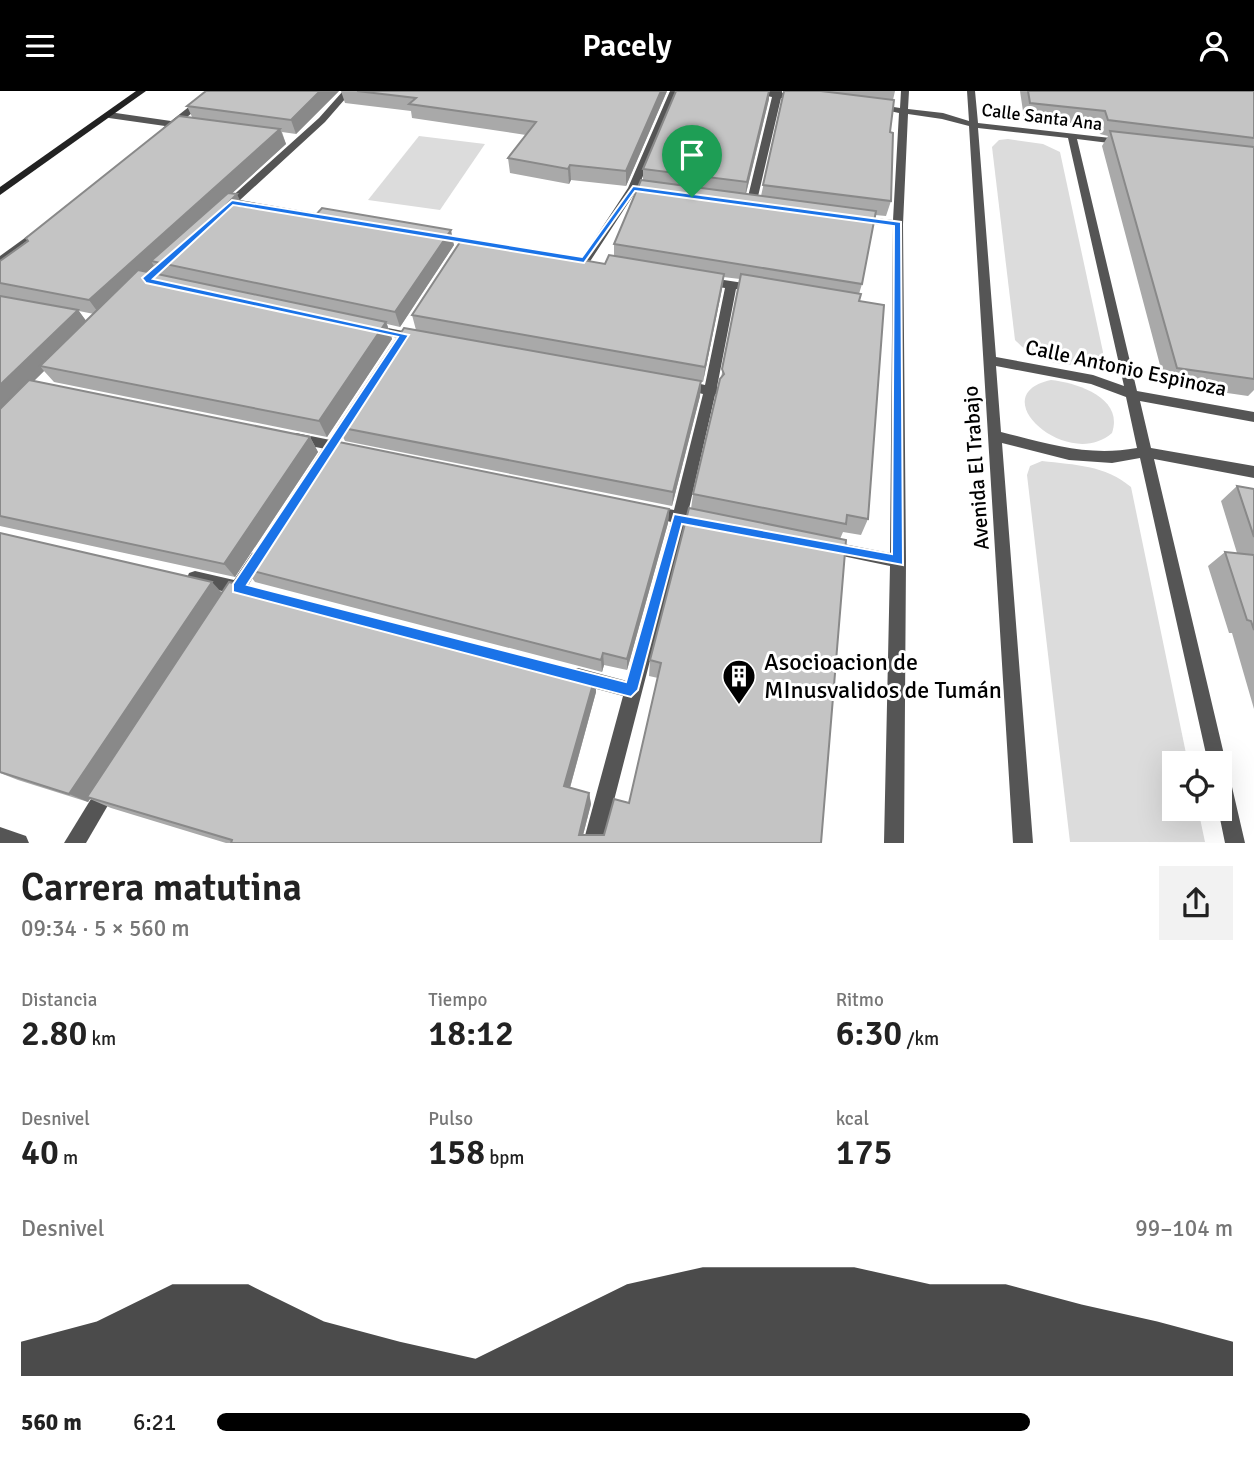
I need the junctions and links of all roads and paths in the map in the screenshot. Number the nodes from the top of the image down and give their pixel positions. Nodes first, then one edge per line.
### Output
1 (142, 91) edge
2 (214, 91) edge
3 (348, 91) edge
4 (674, 91) edge
5 (745, 91) edge
6 (905, 91) edge
7 (971, 91) edge
8 (778, 93) edge
9 (816, 99) edge
10 (866, 106) edge
11 (904, 111) junction
12 (109, 115) junction
13 (173, 124) junction
14 (974, 125) junction
15 (187, 126) edge
16 (162, 133) edge
17 (1072, 136) junction
18 (284, 139) edge
19 (298, 141) junction
20 (1137, 144) edge
21 (633, 188) junction
22 (646, 190) edge
23 (0, 192) edge
24 (232, 202) junction
25 (738, 203) edge
26 (751, 205) junction
27 (765, 207) edge
28 (222, 211) edge
29 (845, 217) edge
30 (54, 219) edge
31 (342, 220) edge
32 (898, 224) junction
33 (571, 258) edge
34 (0, 261) edge
35 (584, 261) junction
36 (598, 263) edge
37 (691, 279) edge
38 (731, 285) junction
39 (770, 292) edge
40 (363, 327) edge
41 (431, 340) edge
42 (990, 360) junction
43 (673, 384) edge
44 (713, 391) junction
45 (1133, 395) junction
46 (1254, 417) edge
47 (279, 435) edge
48 (995, 436) junction
49 (359, 451) edge
50 (1145, 452) junction
51 (1254, 472) edge
52 (638, 509) edge
53 (678, 518) junction
54 (717, 526) edge
55 (808, 543) edge
56 (267, 544) edge
57 (898, 561) junction
58 (185, 576) edge
59 (238, 588) junction
60 (264, 595) edge
61 (223, 611) edge
62 (565, 673) edge
63 (631, 690) junction
64 (1214, 751) edge
65 (119, 773) edge
66 (1231, 821) edge
67 (0, 837) edge
68 (19, 842) edge
69 (74, 842) edge
70 (593, 842) edge
71 (894, 842) edge
72 (1023, 842) edge
73 (1236, 842) edge

1 - 12 street
2 - 13 street
3 - 19 street
4 - 21 street
5 - 8 street
6 - 11 street
7 - 14 street, Avenida El Trabajo
8 - 9 street
8 - 26 street
10 - 11 street, Calle Santa Ana
11 - 14 street, Calle Santa Ana
11 - 32 street
12 - 13 street
12 - 23 street
13 - 15 street
13 - 16 street
14 - 17 street, Calle Santa Ana
14 - 42 street, Avenida El Trabajo
17 - 20 street, Calle Santa Ana
17 - 45 street
18 - 19 street
19 - 24 street
21 - 22 street
21 - 35 street
24 - 28 street
24 - 31 street
25 - 26 street
26 - 27 street
29 - 32 street
30 - 34 street
32 - 57 street
33 - 35 street
35 - 36 street
37 - 38 street
38 - 39 street
38 - 44 street
40 - 41 street
42 - 45 street, Calle Antonio Espinoza
42 - 48 street, Avenida El Trabajo
43 - 44 street
44 - 53 street
45 - 46 street, Calle Antonio Espinoza
45 - 50 street
47 - 49 street
48 - 50 street
48 - 72 street, Avenida El Trabajo
50 - 51 street
50 - 64 street
52 - 53 street
53 - 54 street
53 - 63 street
55 - 57 street
56 - 59 street
57 - 71 street
58 - 59 street
59 - 60 street
59 - 61 street
62 - 63 street
63 - 70 street
65 - 69 street
66 - 73 street
67 - 68 street

